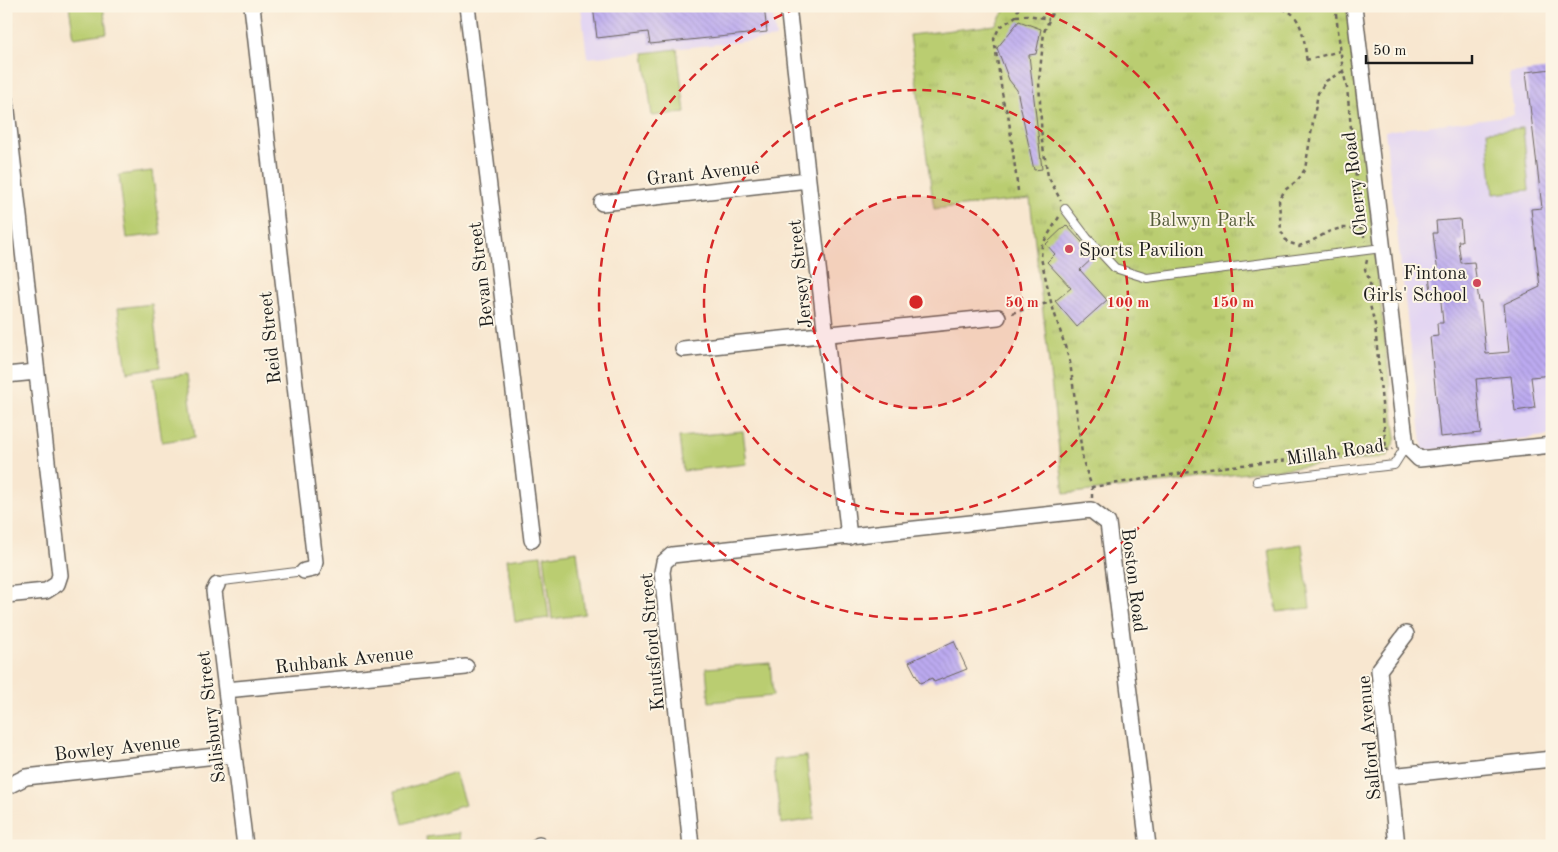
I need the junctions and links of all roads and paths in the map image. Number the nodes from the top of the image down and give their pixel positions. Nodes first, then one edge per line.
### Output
1 (252, 6) edge
2 (467, 6) edge
3 (788, 6) edge
4 (1019, 6) edge
5 (1055, 6) edge
6 (1258, 6) edge
7 (1335, 6) edge
8 (1354, 6) edge
9 (1282, 8) edge
10 (1016, 16) junction
11 (1049, 19) junction
12 (1340, 51) junction
13 (1343, 71) junction
14 (6, 102) edge
15 (808, 180) junction
16 (1018, 191) dead end
17 (602, 203) dead end
18 (1065, 209) junction
19 (1361, 228) junction
20 (1376, 249) junction
21 (1052, 302) junction
22 (998, 317) joint
23 (826, 336) junction
24 (682, 349) dead end
25 (36, 372) junction
26 (6, 375) edge
27 (1552, 444) edge
28 (1406, 446) junction
29 (1386, 449) junction
30 (1257, 481) dead end
31 (849, 537) junction
32 (532, 540) dead end
33 (304, 571) joint
34 (217, 585) joint
35 (6, 595) edge
36 (1406, 634) dead end
37 (466, 666) dead end
38 (226, 690) junction
39 (234, 754) junction
40 (1552, 759) edge
41 (1390, 776) junction
42 (6, 787) edge
43 (245, 846) edge
44 (691, 846) edge
45 (1148, 846) edge
46 (1397, 846) edge

1 - 33 street, Reid Street
2 - 32 street, Bevan Street
3 - 15 street, Jersey Street
4 - 10 path
5 - 11 path
6 - 9 path
7 - 12 path
8 - 20 street, Cherry Road
9 - 12 path
10 - 11 path
10 - 16 path
11 - 18 path
12 - 13 path
13 - 19 path
13 - 19 path
14 - 25 street
15 - 17 street, Grant Avenue
15 - 23 street, Jersey Street
18 - 20 lane
18 - 21 path
19 - 20 path
20 - 28 street, Cherry Road
20 - 29 path
21 - 22 path
21 - 29 path
22 - 23 street
23 - 24 street
23 - 31 street, Jersey Street
25 - 26 street
25 - 35 street
27 - 28 street, Millah Road
28 - 29 path
28 - 30 lane, Millah Road
31 - 44 street, Knutsford Street
31 - 45 street, Boston Road
33 - 34 lane, Reid Street
34 - 38 street, Salisbury Street
36 - 41 street, Salford Avenue
37 - 38 street, Ruhbank Avenue
38 - 39 street, Salisbury Street
39 - 42 street, Bowley Avenue
39 - 43 street, Salisbury Street
40 - 41 street
41 - 46 street, Salford Avenue

